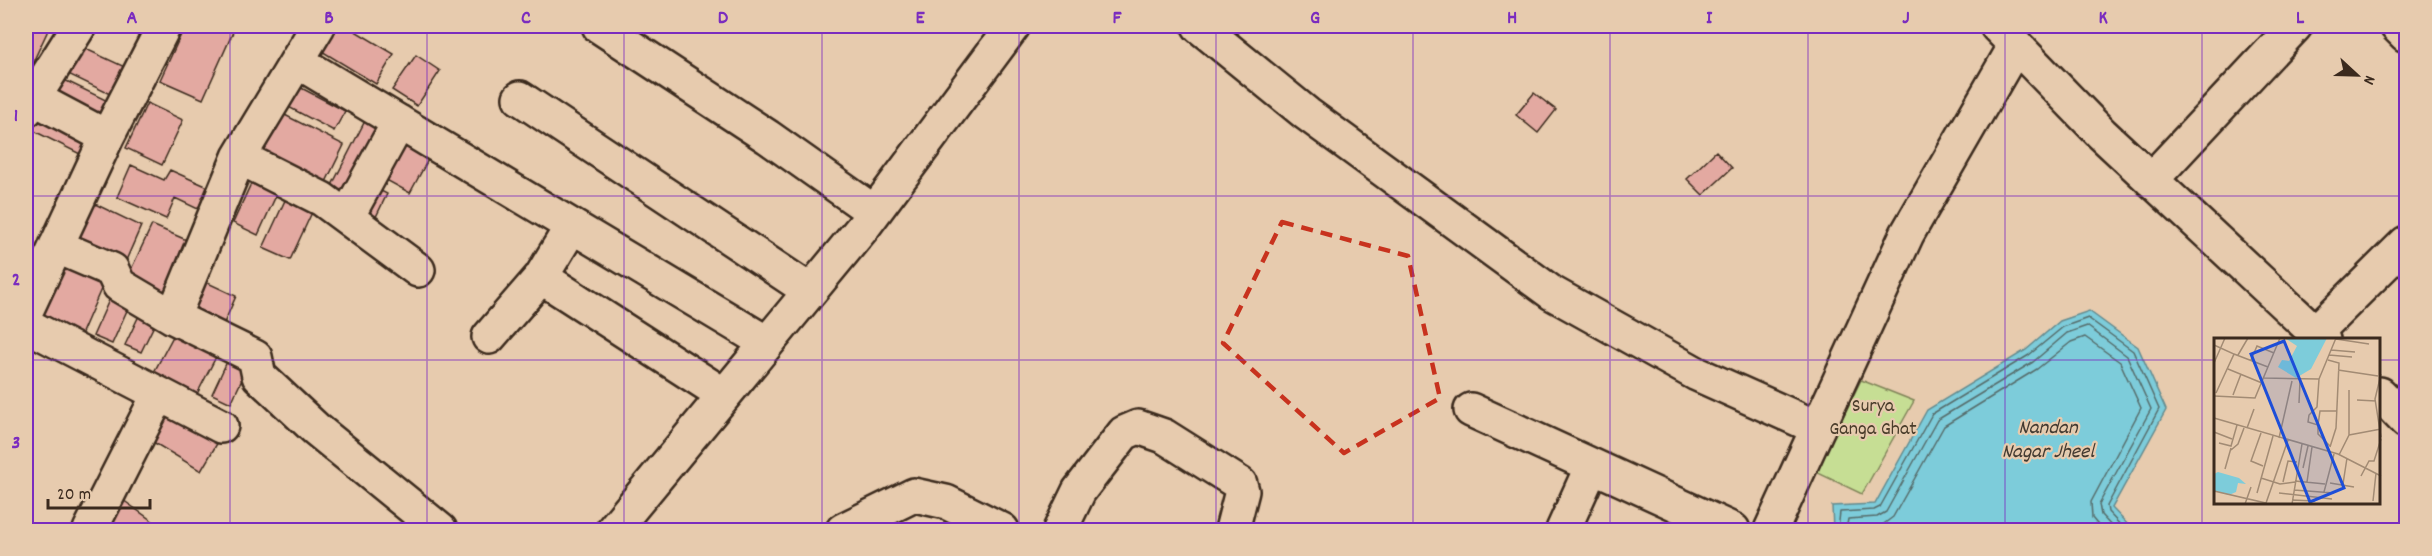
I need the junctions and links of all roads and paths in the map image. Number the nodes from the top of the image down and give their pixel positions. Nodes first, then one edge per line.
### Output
1 (79, 26) edge
2 (164, 26) edge
3 (318, 26) edge
4 (599, 26) edge
5 (1199, 26) edge
6 (2295, 26) edge
7 (2397, 26) edge
8 (1001, 30) edge
9 (2006, 35) edge
10 (2406, 35) edge
11 (644, 38) edge
12 (297, 61) junction
13 (520, 98) dead end
14 (28, 101) edge
15 (399, 122) junction
16 (107, 137) junction
17 (239, 157) junction
18 (2151, 180) junction
19 (874, 212) junction
20 (347, 217) junction
21 (572, 226) junction
22 (2406, 243) edge
23 (56, 246) junction
24 (418, 270) dead end
25 (541, 277) junction
26 (810, 291) junction
27 (26, 311) edge
28 (173, 317) junction
29 (26, 325) edge
30 (2319, 336) edge
31 (489, 337) dead end
32 (767, 343) junction
33 (159, 394) junction
34 (724, 395) junction
35 (2381, 396) edge
36 (1471, 410) dead end
37 (2406, 421) edge
38 (221, 426) dead end
39 (1818, 428) junction
40 (1592, 466) junction
41 (90, 531) edge
42 (440, 531) edge
43 (613, 531) edge
44 (843, 531) edge
45 (1002, 531) edge
46 (1060, 531) edge
47 (1232, 531) edge
48 (1563, 531) edge
49 (1733, 531) edge
50 (1771, 531) edge

1 - 14 street
2 - 16 street
3 - 12 street
4 - 11 street
5 - 39 street
6 - 18 street
7 - 10 street
8 - 19 street
9 - 18 street
9 - 39 street
11 - 19 street
12 - 15 street
12 - 17 street
13 - 26 street
14 - 16 street
15 - 20 street
15 - 21 street
16 - 23 street
17 - 20 street
17 - 28 street
18 - 30 street
19 - 26 street
20 - 24 street
21 - 25 street
21 - 32 street
22 - 30 street
23 - 27 street
23 - 28 street
25 - 31 street
25 - 34 street
26 - 32 street
28 - 42 street
29 - 33 street
32 - 34 street
33 - 38 street
33 - 41 street
34 - 43 street
35 - 37 street
36 - 40 street
39 - 50 street
40 - 48 street
40 - 49 street
44 - 45 street
46 - 47 street

